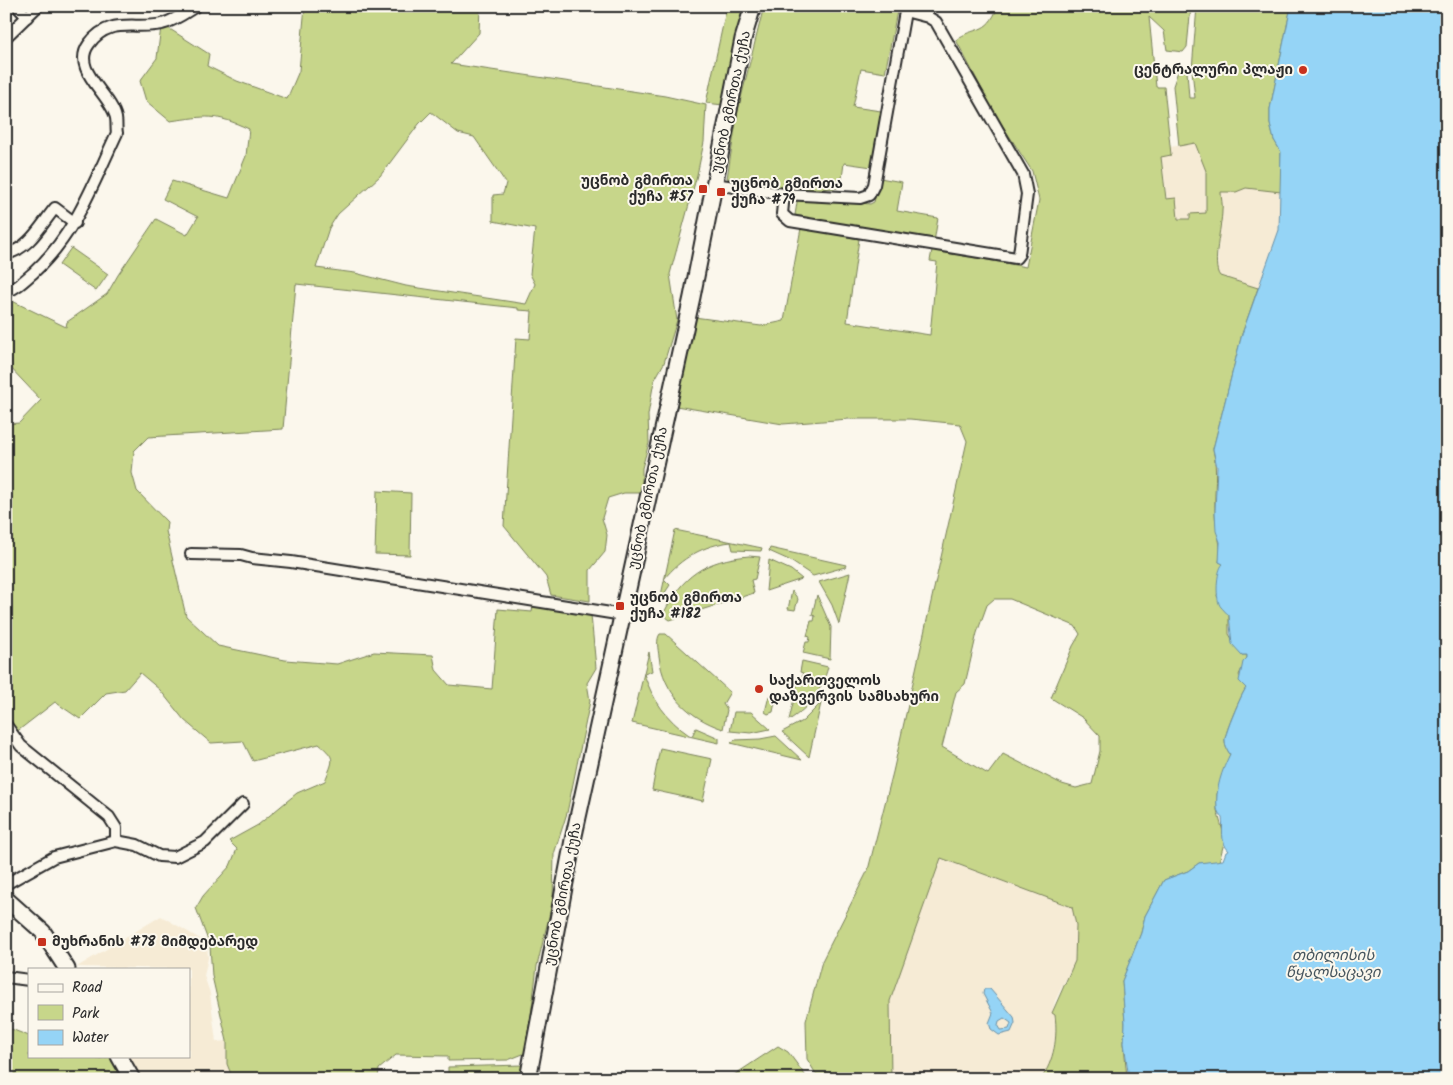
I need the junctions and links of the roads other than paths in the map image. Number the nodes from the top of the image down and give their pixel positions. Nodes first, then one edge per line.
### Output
1 (17, 6) edge
2 (38, 6) edge
3 (196, 6) edge
4 (752, 6) edge
5 (906, 9) edge
6 (27, 17) junction
7 (6, 37) edge
8 (714, 184) junction
9 (784, 194) junction
10 (75, 223) junction
11 (6, 254) edge
12 (6, 292) edge
13 (191, 554) dead end
14 (623, 615) junction
15 (6, 725) edge
16 (243, 804) dead end
17 (116, 841) junction
18 (6, 884) edge
19 (6, 899) edge
20 (66, 968) edge
21 (6, 977) edge
22 (28, 980) edge
23 (120, 1058) edge
24 (132, 1079) edge
25 (528, 1079) edge

1 - 6 street
2 - 6 street
3 - 10 street
4 - 8 main road, უცნობ გმირთა ქუჩა
5 - 9 street
5 - 9 street
6 - 7 street
8 - 9 street
8 - 14 main road, უცნობ გმირთა ქუჩა
10 - 11 street
10 - 12 street
13 - 14 street
14 - 25 main road, უცნობ გმირთა ქუჩა
15 - 17 street
16 - 17 street
17 - 18 street
19 - 20 main road
21 - 22 street
23 - 24 main road

